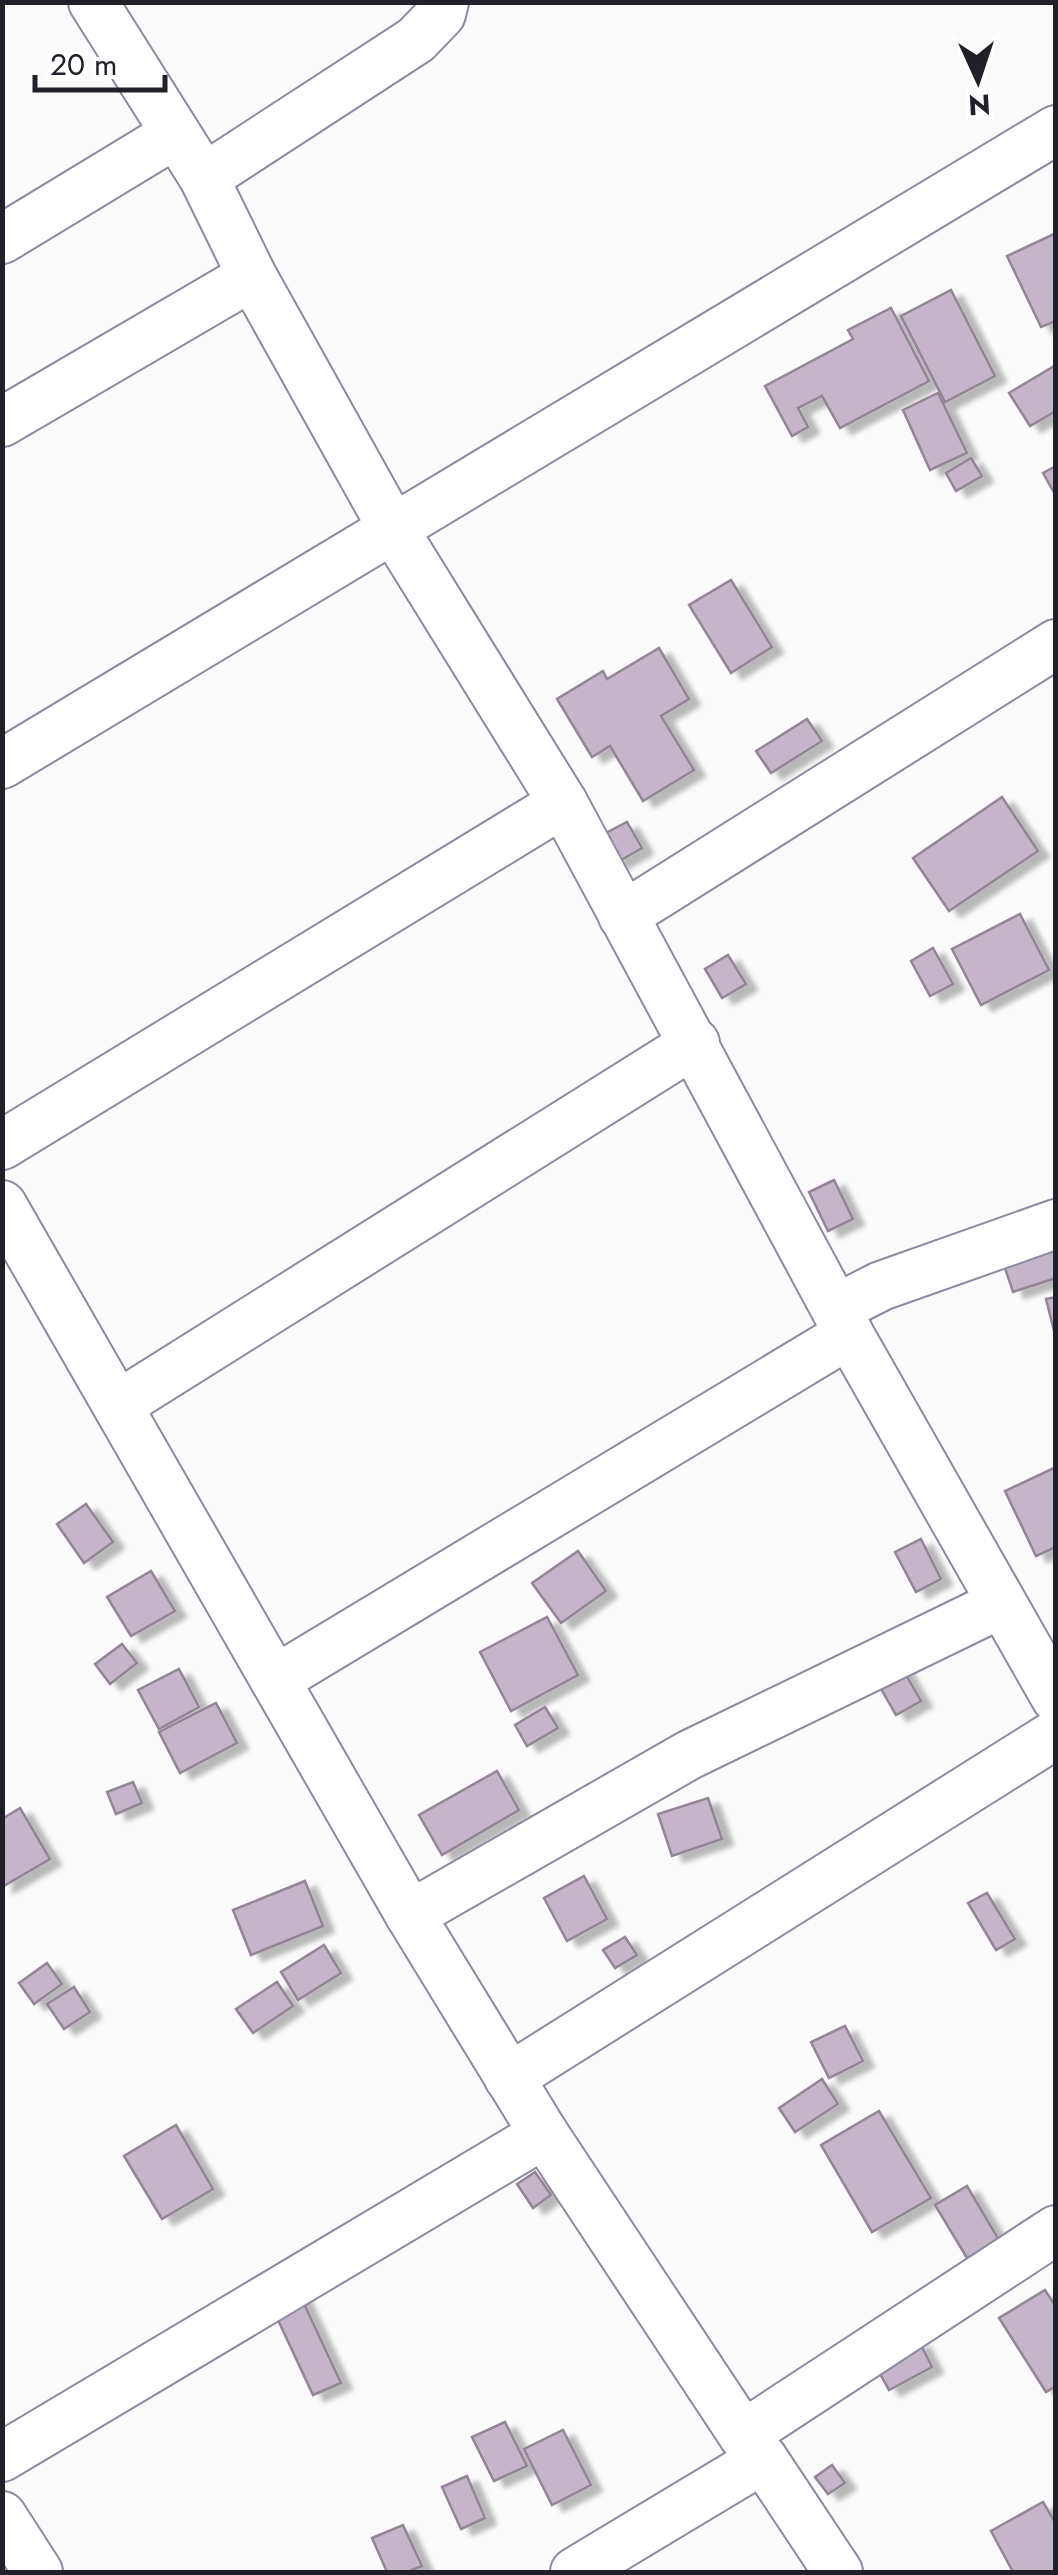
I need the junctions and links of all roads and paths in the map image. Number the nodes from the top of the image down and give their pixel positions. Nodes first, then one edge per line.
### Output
1 (93, 2) edge
2 (444, 2) edge
3 (1056, 130) edge
4 (175, 134) junction
5 (204, 178) junction
6 (2, 239) edge
7 (252, 276) junction
8 (2, 422) edge
9 (392, 527) junction
10 (1056, 644) edge
11 (2, 764) edge
12 (562, 803) junction
13 (623, 916) junction
14 (695, 1044) junction
15 (2, 1145) edge
16 (7, 1223) edge
17 (1056, 1224) edge
18 (842, 1322) junction
19 (118, 1405) junction
20 (1000, 1604) junction
21 (274, 1680) junction
22 (1056, 1698) edge
23 (1056, 1734) edge
24 (410, 1916) junction
25 (509, 2078) junction
26 (544, 2134) junction
27 (1056, 2230) edge
28 (753, 2447) junction
29 (2, 2457) edge
30 (2, 2516) edge
31 (38, 2572) edge
32 (575, 2572) edge
33 (838, 2572) edge

1 - 4 street
2 - 5 street
3 - 9 street
4 - 5 street
4 - 6 street
5 - 7 street
7 - 8 street
7 - 9 street
9 - 11 street
9 - 12 street
10 - 13 street
12 - 13 street
12 - 15 street
13 - 14 street
14 - 18 street
14 - 19 street
16 - 19 street
17 - 18 street
18 - 20 street
18 - 21 street
19 - 21 street
20 - 22 street
20 - 24 street
21 - 24 street
23 - 25 street
24 - 25 street
25 - 26 street
26 - 28 street
26 - 29 street
27 - 28 street
28 - 32 street
28 - 33 street
30 - 31 street

